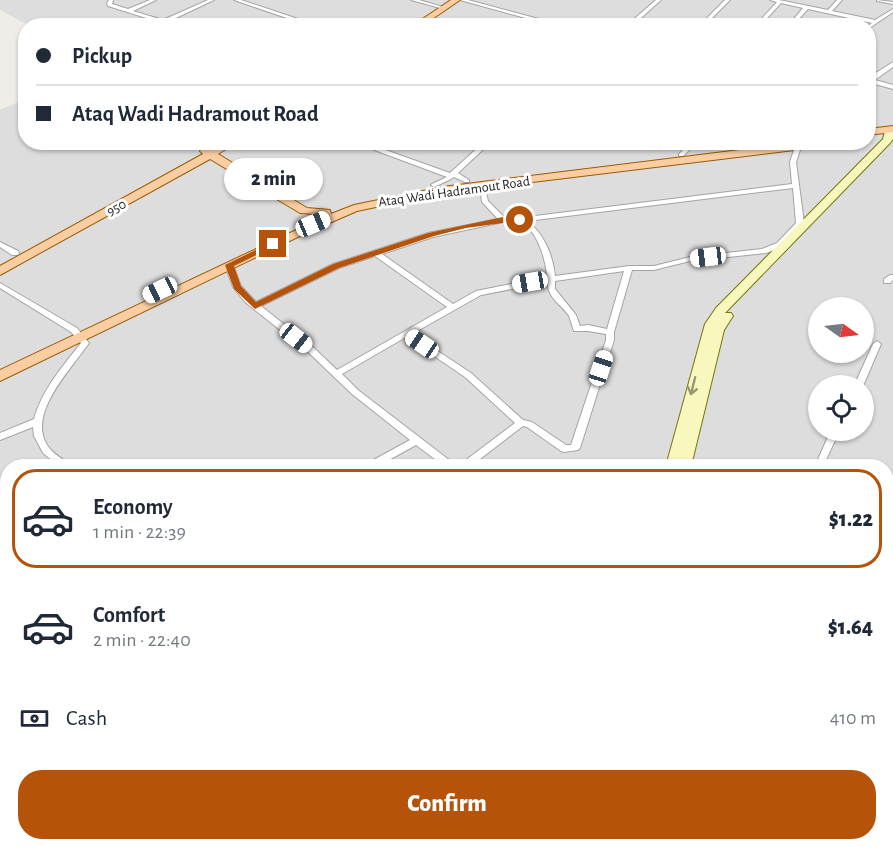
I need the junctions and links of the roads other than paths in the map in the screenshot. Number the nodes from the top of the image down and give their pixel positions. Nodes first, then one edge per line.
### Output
1 (111, 0) edge
2 (154, 0) edge
3 (212, 0) edge
4 (236, 0) edge
5 (413, 0) edge
6 (456, 0) edge
7 (464, 0) edge
8 (659, 0) edge
9 (728, 0) edge
10 (772, 0) edge
11 (840, 0) edge
12 (879, 0) edge
13 (780, 2) junction
14 (893, 3) edge
15 (444, 8) junction
16 (807, 8) junction
17 (893, 10) edge
18 (128, 11) junction
19 (829, 12) junction
20 (151, 18) edge
21 (173, 18) edge
22 (292, 18) edge
23 (428, 18) edge
24 (438, 18) edge
25 (533, 18) edge
26 (638, 18) edge
27 (709, 18) edge
28 (765, 18) edge
29 (797, 18) edge
30 (857, 18) edge
31 (876, 22) edge
32 (893, 64) edge
33 (876, 76) edge
34 (876, 82) edge
35 (893, 87) edge
36 (876, 132) edge
37 (891, 133) edge
38 (876, 137) edge
39 (876, 149) edge
40 (893, 149) edge
41 (209, 150) edge
42 (214, 150) edge
43 (386, 150) edge
44 (479, 150) edge
45 (686, 150) edge
46 (721, 150) edge
47 (758, 150) edge
48 (796, 150) edge
49 (875, 150) edge
50 (205, 154) junction
51 (681, 155) junction
52 (452, 174) junction
53 (467, 181) junction
54 (434, 185) junction
55 (482, 185) junction
56 (795, 186) junction
57 (384, 197) junction
58 (326, 212) junction
59 (503, 220) junction
60 (520, 220) junction
61 (299, 223) junction
62 (0, 244) edge
63 (15, 253) junction
64 (376, 253) junction
65 (0, 261) edge
66 (230, 265) junction
67 (628, 268) junction
68 (0, 271) edge
69 (553, 280) junction
70 (0, 285) edge
71 (255, 306) junction
72 (453, 307) junction
73 (610, 332) junction
74 (77, 334) junction
75 (407, 334) junction
76 (877, 344) dead end
77 (0, 366) edge
78 (336, 374) junction
79 (863, 375) edge
80 (0, 376) edge
81 (36, 422) junction
82 (521, 423) junction
83 (0, 437) edge
84 (415, 441) junction
85 (831, 441) edge
86 (57, 459) edge
87 (383, 459) edge
88 (440, 459) edge
89 (474, 459) edge
90 (675, 459) edge
91 (686, 459) edge
92 (822, 459) edge

1 - 18 street
2 - 18 street
3 - 21 street
4 - 22 street
5 - 15 street
6 - 15 main road
7 - 24 main road
7 - 25 street
8 - 26 street
9 - 27 street
10 - 13 street
11 - 19 street
12 - 14 street
13 - 16 street
13 - 28 street
15 - 23 main road
16 - 19 street
16 - 29 street
17 - 31 street
18 - 20 street
19 - 30 street
32 - 33 street
34 - 35 street
36 - 37 main road
37 - 38 main road
37 -> 39 street
40 - 91 street
41 - 50 main road, 950
42 - 50 main road, 950 / 950
43 - 52 street
44 - 52 street
45 - 51 street
46 - 51 main road, Ataq Wadi Hadramout Road
47 - 55 main road, Ataq Wadi Hadramout Road
48 - 56 street
49 -> 90 street
50 - 58 main road
50 - 61 main road
50 - 63 main road, 950
50 - 68 main road, 950 / 950
51 - 53 main road, Ataq Wadi Hadramout Road
52 - 53 street
52 - 54 street
53 - 54 main road, Ataq Wadi Hadramout Road
54 - 57 main road, Ataq Wadi Hadramout Road
55 - 57 main road, Ataq Wadi Hadramout Road
55 - 59 street
56 - 60 street
56 - 67 street
57 - 58 main road, Ataq Wadi Hadramout Road
57 - 66 main road, Ataq Wadi Hadramout Road
58 - 61 main road, Ataq Wadi Hadramout Road
59 - 60 street
59 - 64 street
60 - 69 street
61 - 74 main road, Ataq Wadi Hadramout Road
62 - 63 street
63 - 65 main road, 950
64 - 71 street
64 - 72 street
66 - 71 street
66 - 74 main road, Ataq Wadi Hadramout Road
67 - 69 street
67 - 73 street
69 - 72 street
69 - 73 street
70 - 74 street
71 - 78 street
72 - 75 street
73 - 82 street
74 - 77 main road, Ataq Wadi Hadramout Road
74 - 80 main road, Ataq Wadi Hadramout Road
74 - 81 street
75 - 78 street
75 - 82 street
76 - 79 street
78 - 84 street
81 - 83 street
81 - 86 street
82 - 89 street
84 - 87 street
84 - 88 street
85 - 92 street

